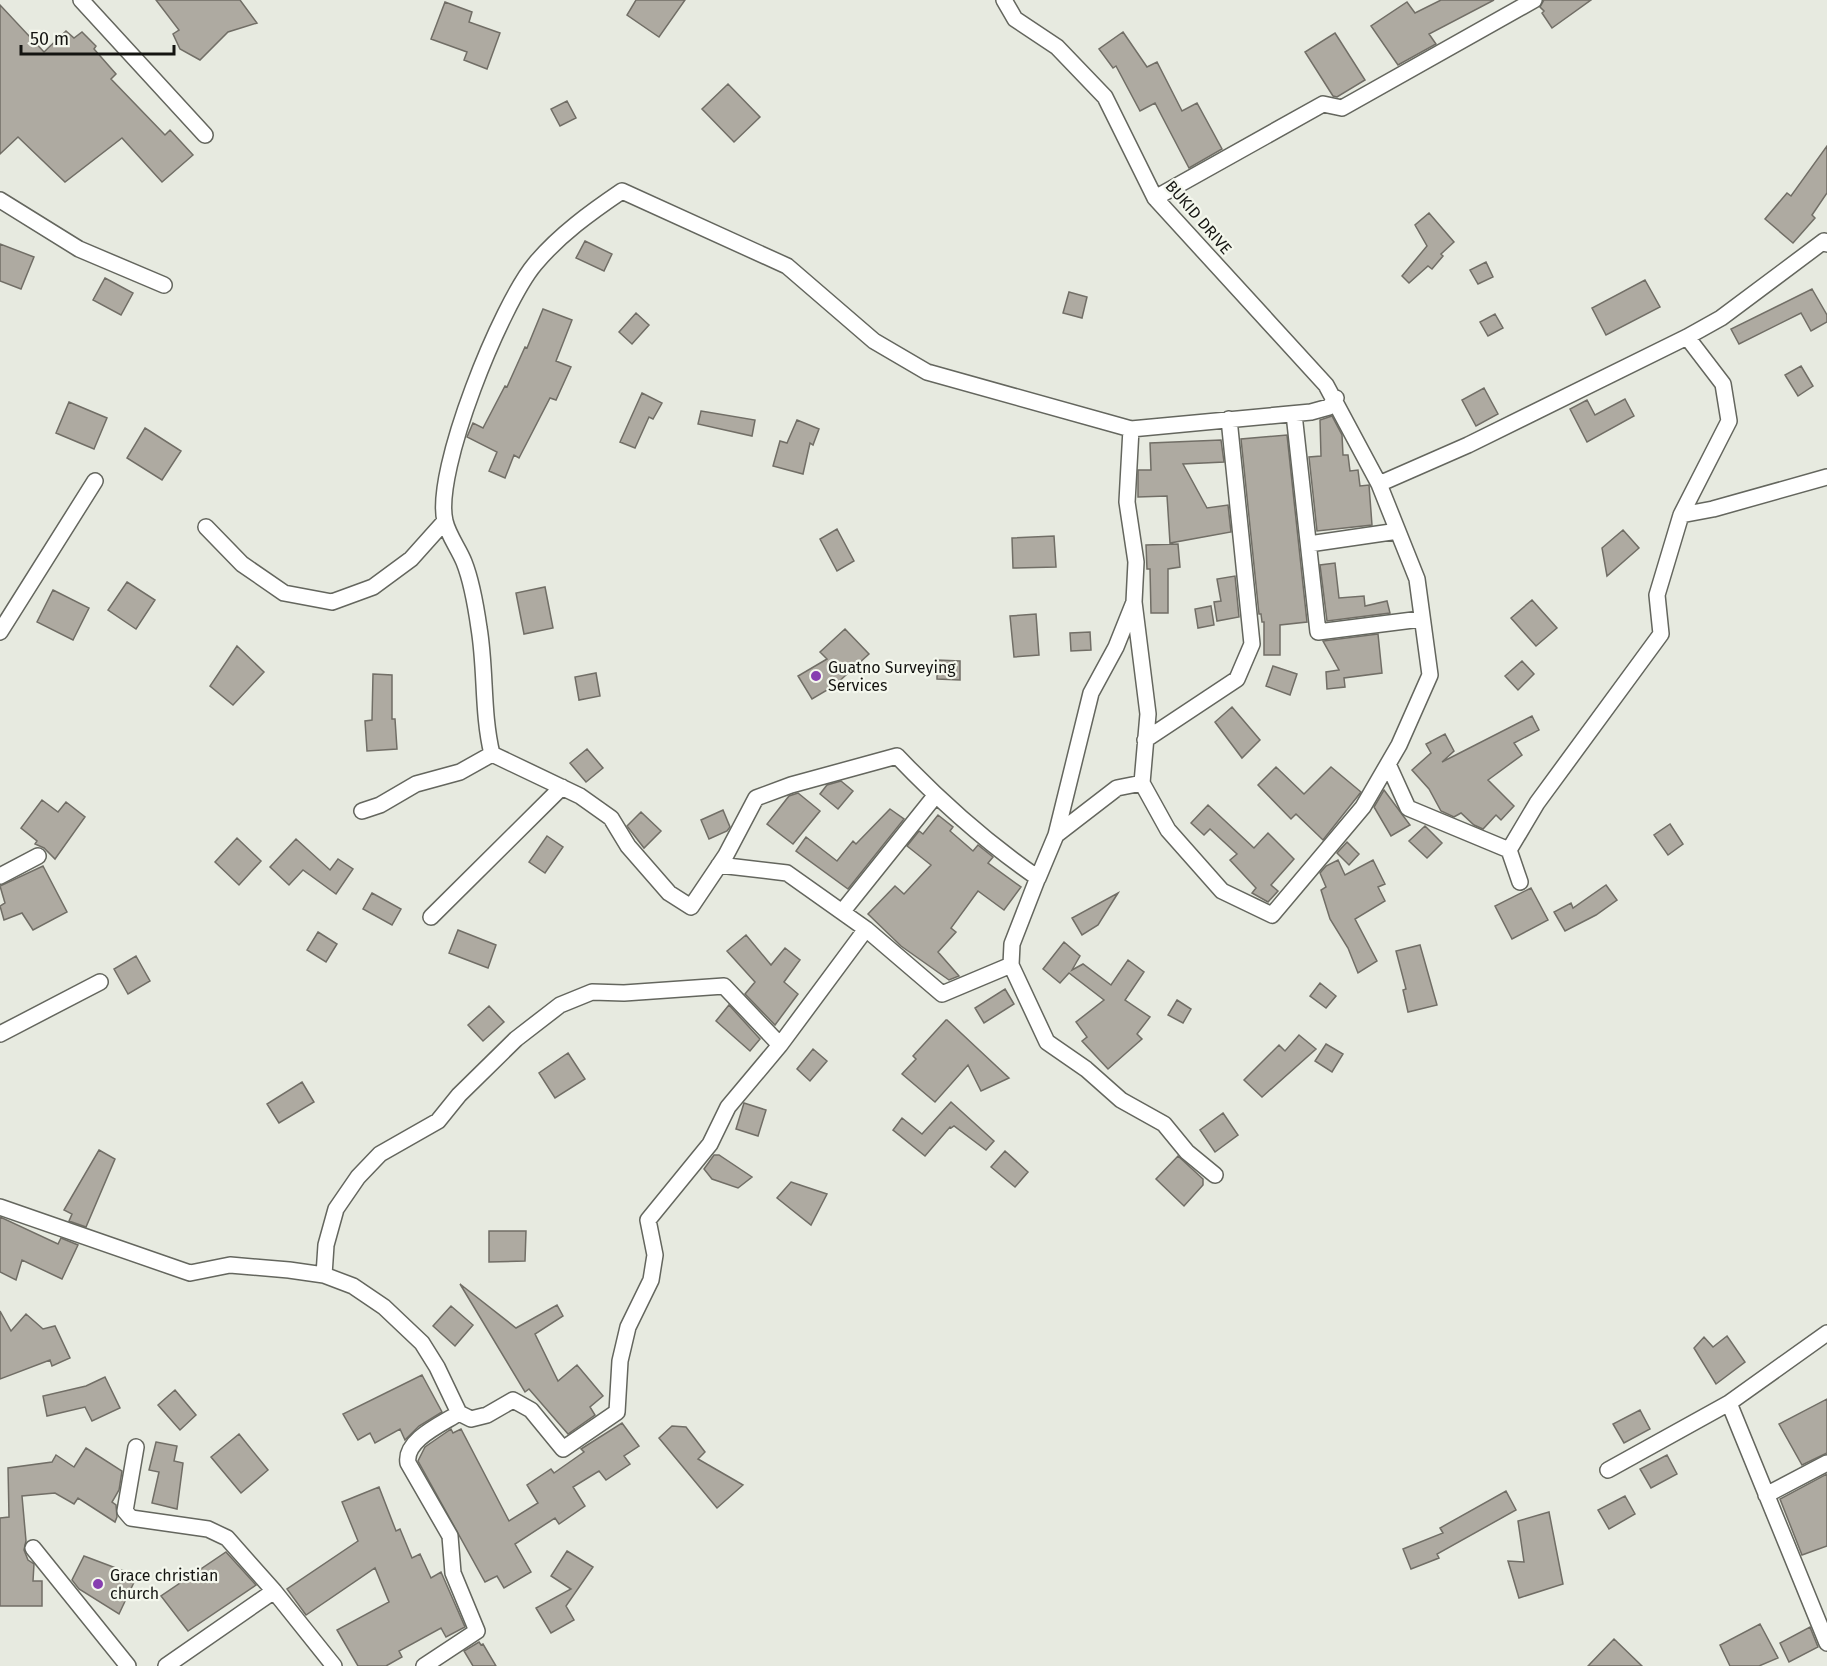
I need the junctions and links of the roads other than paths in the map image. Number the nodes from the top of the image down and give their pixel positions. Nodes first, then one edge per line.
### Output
1 (81, 0) edge
2 (1004, 0) edge
3 (1534, 0) edge
4 (205, 135) dead end
5 (1155, 198) junction
6 (0, 200) edge
7 (1827, 244) edge
8 (164, 285) dead end
9 (1688, 337) junction
10 (1336, 398) junction
11 (1294, 414) junction
12 (1229, 419) junction
13 (1131, 429) junction
14 (1827, 477) edge
15 (95, 481) dead end
16 (1379, 484) junction
17 (1681, 515) junction
18 (445, 521) junction
19 (206, 527) dead end
20 (1398, 531) junction
21 (1309, 544) junction
22 (1134, 602) junction
23 (1420, 619) junction
24 (0, 632) edge
25 (1145, 740) junction
26 (492, 754) junction
27 (1388, 764) junction
28 (1142, 783) junction
29 (562, 787) junction
30 (935, 796) junction
31 (362, 811) dead end
32 (1056, 835) junction
33 (1509, 850) junction
34 (38, 856) dead end
35 (719, 865) junction
36 (1040, 872) junction
37 (0, 876) edge
38 (1520, 882) dead end
39 (842, 912) junction
40 (431, 917) dead end
41 (866, 929) junction
42 (1011, 965) junction
43 (100, 982) dead end
44 (0, 1034) edge
45 (780, 1045) junction
46 (1215, 1175) dead end
47 (0, 1207) edge
48 (324, 1275) junction
49 (1827, 1333) edge
50 (1729, 1403) junction
51 (459, 1413) junction
52 (136, 1447) dead end
53 (1827, 1462) edge
54 (1608, 1470) dead end
55 (1766, 1495) junction
56 (33, 1548) dead end
57 (274, 1591) junction
58 (1827, 1643) edge
59 (128, 1666) edge
60 (166, 1666) edge
61 (334, 1666) edge
62 (424, 1666) edge

1 - 4 street
2 - 5 street, BUKID DRIVE
3 - 5 street
5 - 10 street, BUKID DRIVE
6 - 8 street
7 - 9 street
9 - 16 street
9 - 17 street
10 - 11 street
10 - 16 street, BUKID DRIVE
11 - 12 street
11 - 21 street
12 - 13 street
12 - 25 street
13 - 18 street
13 - 22 street
14 - 17 street
15 - 24 street
16 - 20 street, BUKID DRIVE
17 - 33 street
18 - 19 street
18 - 26 street
20 - 21 street
20 - 23 street, BUKID DRIVE
21 - 23 street
22 - 25 street
22 - 32 street
23 - 27 street, BUKID DRIVE
25 - 28 street
26 - 29 street
26 - 31 street
27 - 28 street, BUKID DRIVE
27 - 33 street
28 - 32 street
29 - 35 street
29 - 40 street
30 - 35 street
30 - 36 street
30 - 39 street
32 - 36 street
33 - 38 street
34 - 37 street
35 - 39 street
36 - 42 street
39 - 41 street
41 - 42 street
41 - 45 street
42 - 46 street
43 - 44 street
45 - 48 street
45 - 51 street
47 - 48 street
48 - 51 street
49 - 50 street
50 - 54 street
50 - 55 street
51 - 62 street
52 - 57 street
53 - 55 street
55 - 58 street
56 - 59 street
57 - 60 street
57 - 61 street

